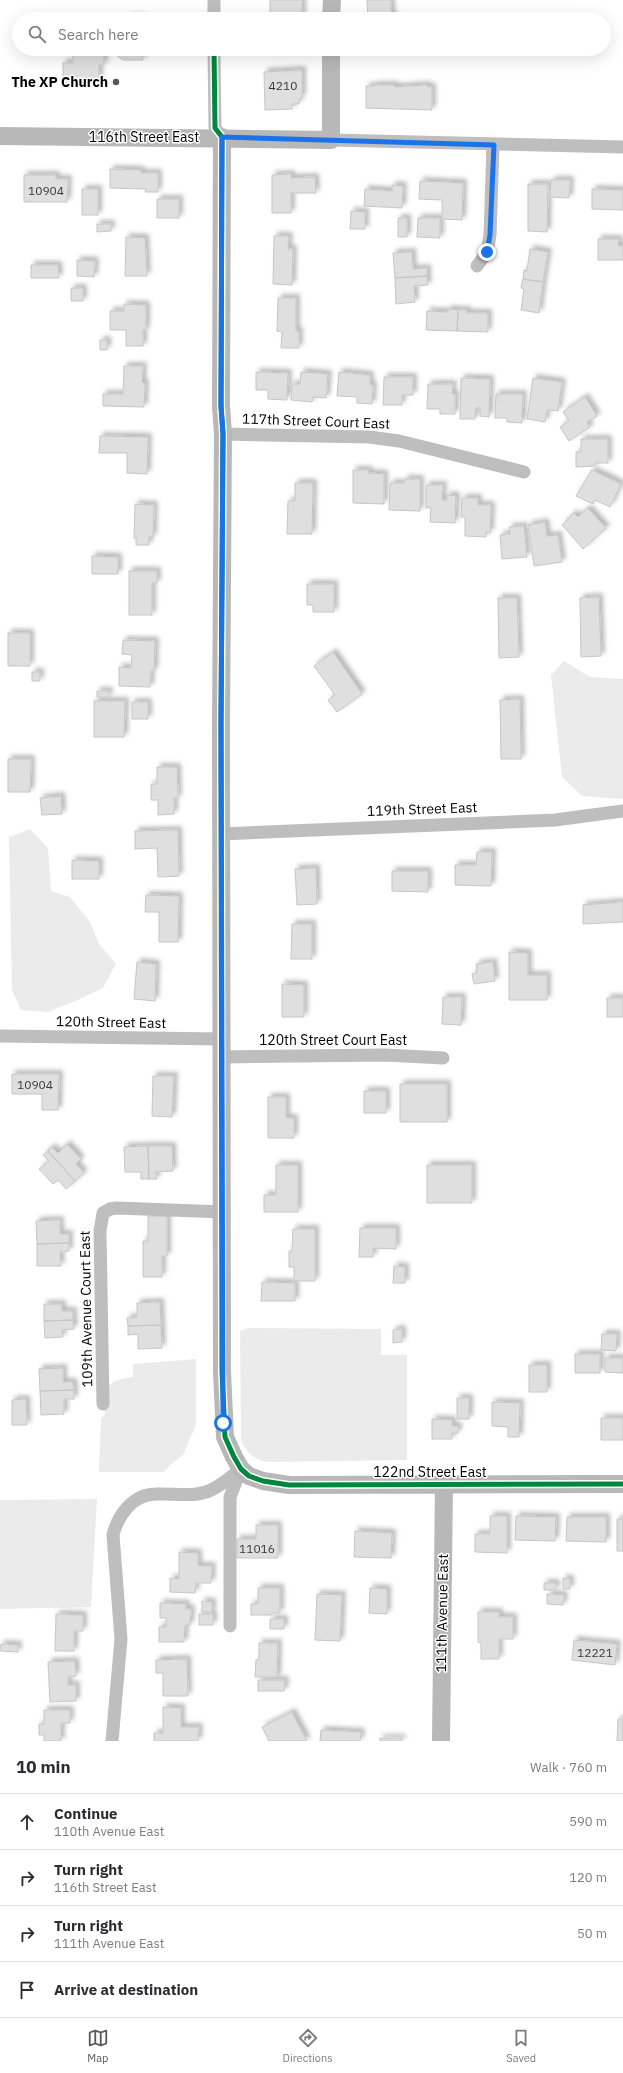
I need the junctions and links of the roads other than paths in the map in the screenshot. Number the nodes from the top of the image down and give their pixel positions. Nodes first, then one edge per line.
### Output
1 (214, 0) edge
2 (332, 0) edge
3 (214, 12) edge
4 (331, 12) edge
5 (214, 56) edge
6 (331, 56) edge
7 (0, 136) edge
8 (222, 137) junction
9 (331, 140) junction
10 (494, 145) junction
11 (623, 147) edge
12 (477, 266) dead end
13 (223, 434) junction
14 (524, 472) dead end
15 (623, 811) edge
16 (221, 834) junction
17 (0, 1036) edge
18 (222, 1048) junction
19 (443, 1058) dead end
20 (223, 1212) junction
21 (103, 1404) dead end
22 (241, 1469) junction
23 (444, 1484) junction
24 (623, 1484) edge
25 (230, 1626) dead end
26 (112, 1741) edge
27 (441, 1741) edge

1 - 3 street
2 - 4 street
5 - 8 street
6 - 9 street
7 - 8 street, 116th Street East
8 - 9 street, 116th Street East
8 - 13 street
9 - 10 street, 116th Street East
10 - 11 street, 116th Street East
10 - 12 street
13 - 14 street, 117th Street Court East
13 - 16 street
15 - 16 street, 119th Street East
16 - 18 street
17 - 18 street, 120th Street East
18 - 19 street, 120th Street Court East
18 - 20 street
20 - 21 street, 109th Avenue Court East
20 - 22 street
22 - 23 street, 122nd Street East
22 - 25 street
22 - 26 street
23 - 24 street, 122nd Street East
23 - 27 street, 111th Avenue East

